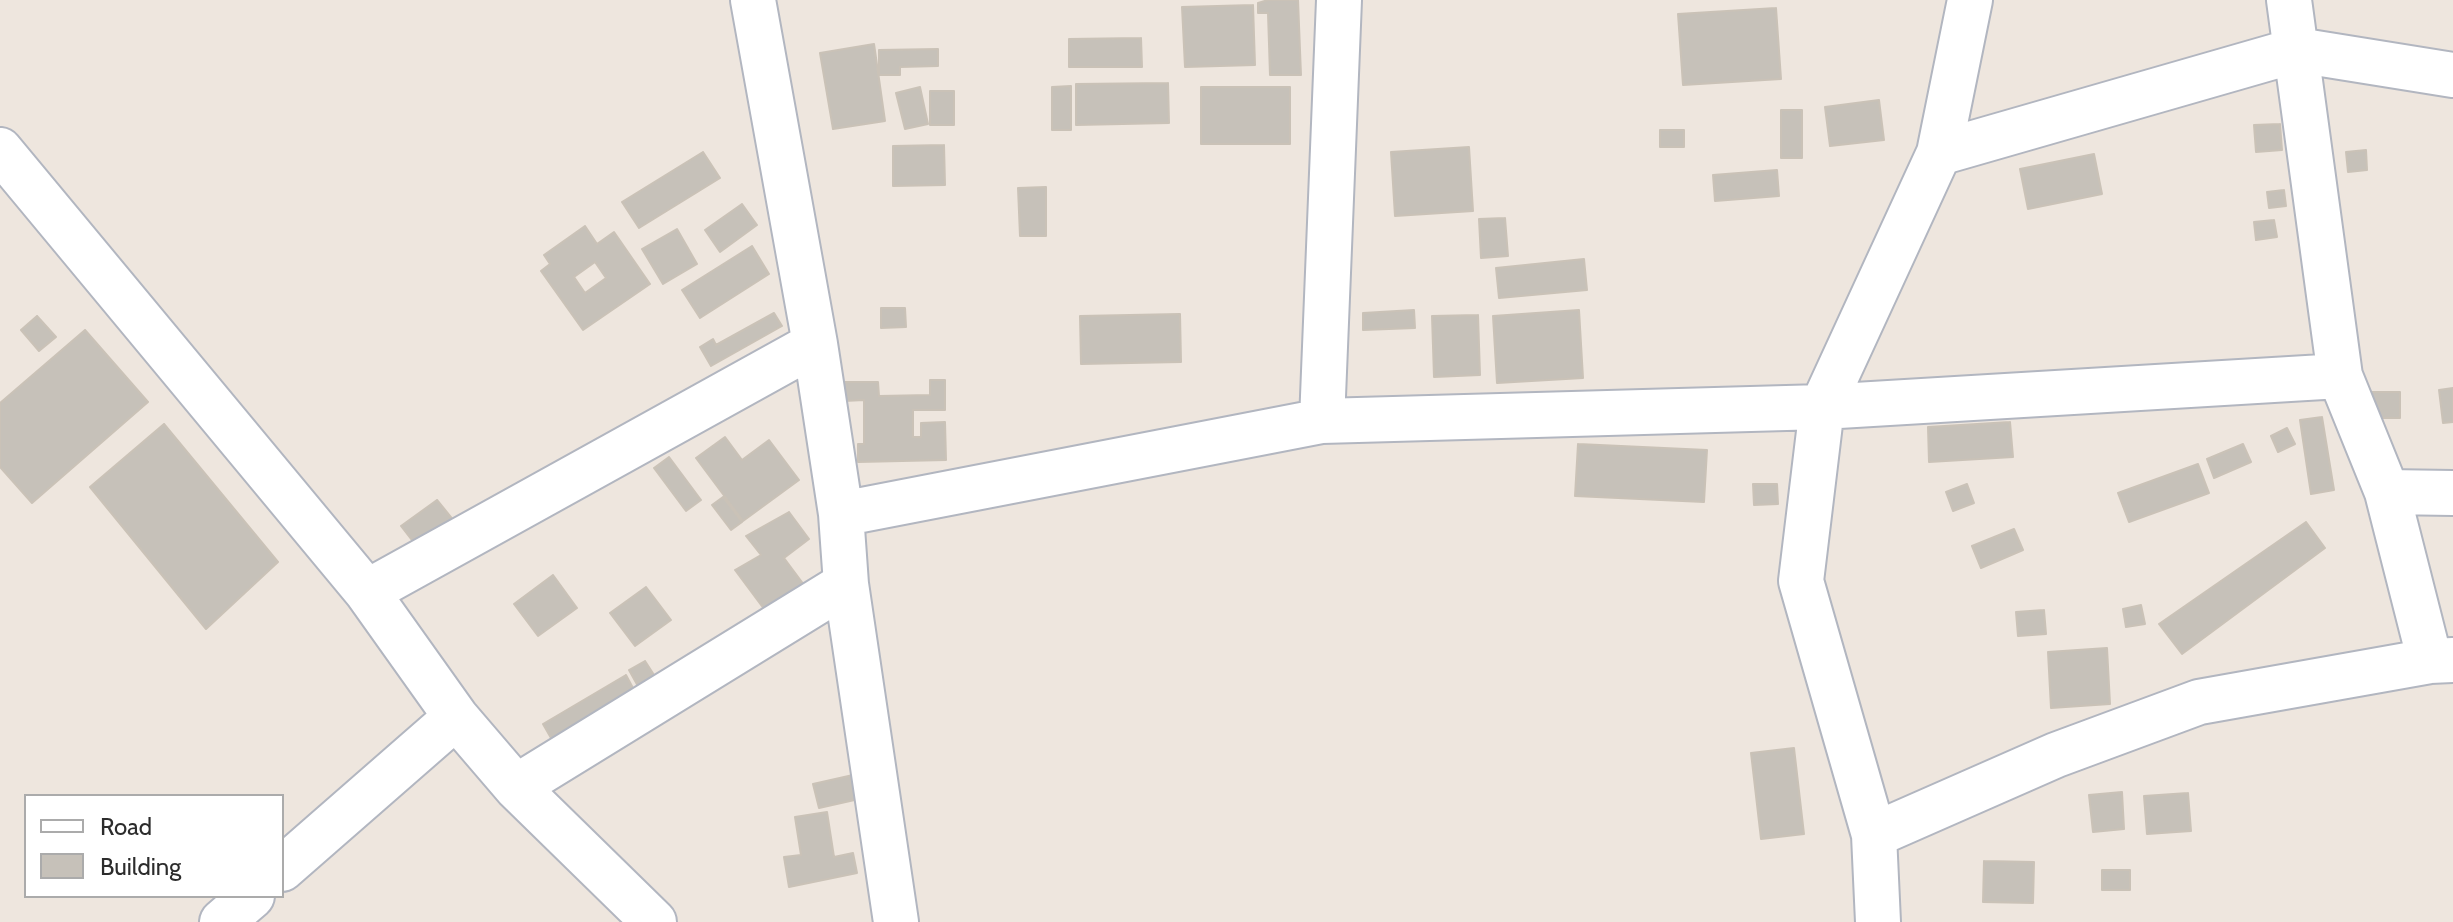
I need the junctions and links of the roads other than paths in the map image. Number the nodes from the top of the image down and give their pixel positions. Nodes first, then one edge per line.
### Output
1 (753, 0) edge
2 (1339, 0) edge
3 (1970, 0) edge
4 (2289, 0) edge
5 (2297, 50) junction
6 (2453, 75) edge
7 (0, 150) edge
8 (1939, 153) junction
9 (815, 344) junction
10 (2340, 376) junction
11 (1822, 407) junction
12 (1322, 421) junction
13 (2387, 492) junction
14 (2453, 493) edge
15 (841, 514) junction
16 (846, 584) junction
17 (367, 592) junction
18 (2442, 660) edge
19 (456, 717) junction
20 (516, 787) junction
21 (1874, 835) junction
22 (284, 867) edge
23 (250, 898) edge
24 (222, 922) edge
25 (654, 922) edge
26 (896, 922) edge
27 (1878, 922) edge

1 - 9 street
2 - 12 street
3 - 8 street
4 - 5 street
5 - 6 street
5 - 8 street
5 - 10 street
7 - 17 street
8 - 11 street
9 - 15 street
9 - 17 street
10 - 11 street
10 - 13 street
11 - 12 street
11 - 21 street
12 - 15 street
13 - 14 street
13 - 18 street
15 - 16 street
16 - 20 street
16 - 26 street
17 - 19 street
18 - 21 street
19 - 20 street
19 - 22 street
20 - 25 street
21 - 27 street
23 - 24 street

